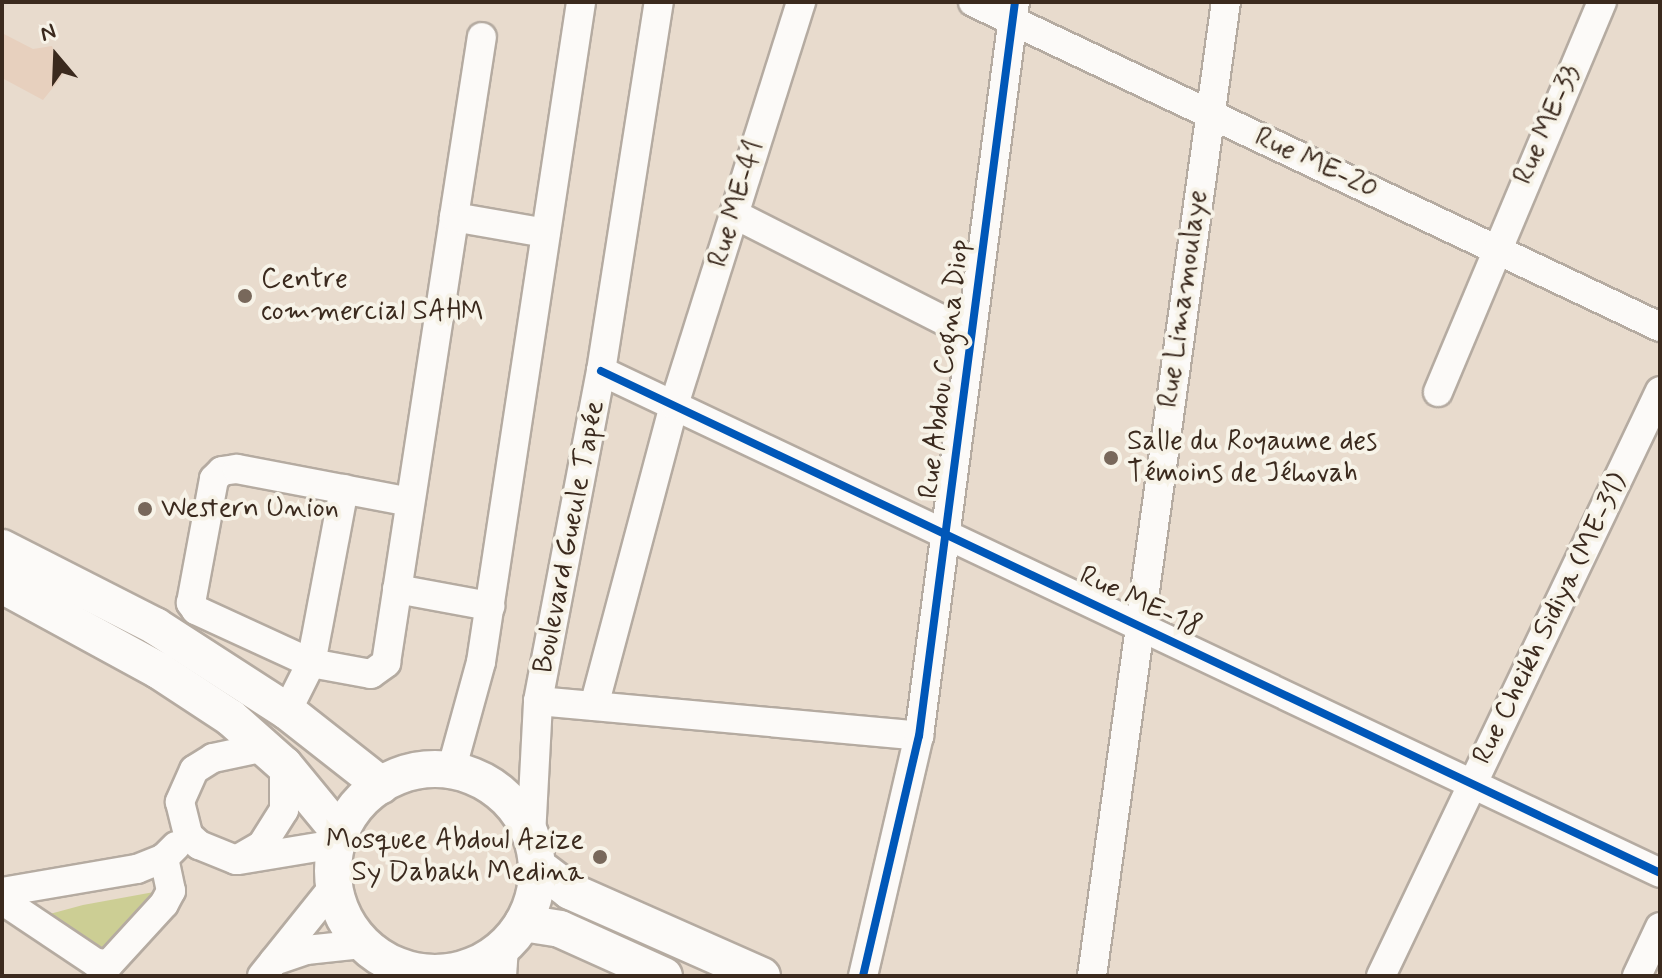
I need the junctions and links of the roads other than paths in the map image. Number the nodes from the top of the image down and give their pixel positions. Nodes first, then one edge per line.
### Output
1 (581, 2) edge
2 (659, 2) edge
3 (801, 2) edge
4 (973, 2) edge
5 (1226, 2) edge
6 (1602, 2) edge
7 (1014, 11) edge
8 (482, 37) dead end
9 (1209, 114) junction
10 (734, 214) junction
11 (454, 217) junction
12 (546, 233) junction
13 (1494, 248) junction
14 (1660, 327) edge
15 (971, 334) junction
16 (601, 371) junction
17 (1660, 391) edge
18 (1438, 392) dead end
19 (674, 405) junction
20 (344, 489) junction
21 (410, 502) junction
22 (946, 534) junction
23 (2, 548) edge
24 (2, 585) edge
25 (397, 589) junction
26 (490, 606) junction
27 (1139, 626) junction
28 (311, 663) junction
29 (538, 701) junction
30 (594, 706) junction
31 (287, 711) junction
32 (919, 736) junction
33 (274, 756) junction
34 (451, 771) junction
35 (1472, 784) junction
36 (381, 785) junction
37 (188, 835) junction
38 (338, 839) junction
39 (534, 851) junction
40 (164, 858) junction
41 (236, 860) junction
42 (1660, 873) edge
43 (334, 886) junction
44 (2, 892) edge
45 (2, 900) edge
46 (1660, 927) edge
47 (667, 935) junction
48 (362, 944) junction
49 (510, 948) edge
50 (268, 969) edge
51 (402, 972) edge
52 (658, 973) edge
53 (762, 976) edge
54 (863, 976) edge
55 (1092, 976) edge
56 (1381, 976) edge
57 (1637, 976) edge

1 - 12 street
2 - 16 street, Boulevard Gueule Tapée
3 - 10 street, Rue ME-41
4 - 7 street, Rue ME-20
5 - 9 street, Rue Limamoulaye
6 - 13 street, Rue ME-33
7 - 9 street, Rue ME-20
7 - 15 street, Rue Abdou Cogna Diop
8 - 11 street
9 - 13 street, Rue ME-20
9 - 27 street, Rue Limamoulaye
10 - 15 street
10 - 19 street, Rue ME-41
11 - 12 street
11 - 21 street
12 - 26 street
13 - 14 street, Rue ME-20
13 - 18 street, Rue ME-33
15 - 22 street, Rue Abdou Cogna Diop
16 - 19 street, Rue ME-18
16 - 29 street, Boulevard Gueule Tapée
17 - 35 street, Rue Cheikh Sidiya (ME-31)
19 - 22 street, Rue ME-18
19 - 30 street, Rue ME-41
20 - 21 street
20 - 28 street
20 - 28 street
21 - 25 street
22 - 27 street, Rue ME-18
22 - 32 street, Rue Abdou Cogna Diop
23 - 31 main road
24 - 33 main road
25 - 26 street
25 - 28 street
26 - 34 street
27 - 35 street, Rue ME-18
27 - 55 street, Rue Limamoulaye
28 - 31 street
29 - 30 street
29 - 39 street, Boulevard Gueule Tapée
30 - 32 street
31 - 36 main road
32 - 54 street, Rue Abdou Cogna Diop
33 - 37 street
33 - 38 main road
33 - 41 street
34 - 36 main road
34 - 39 main road
35 - 42 street, Rue ME-18
35 - 56 street, Rue Cheikh Sidiya (ME-31)
36 - 38 main road
37 - 40 street
37 - 41 street
38 - 41 street
38 - 43 main road
39 - 47 main road
39 - 49 main road
40 - 44 street
40 - 45 street
43 - 48 main road
43 - 50 street
46 - 57 street
47 - 52 main road
47 - 53 main road
48 - 50 street
48 - 51 main road
49 - 51 main road
49 - 52 main road

